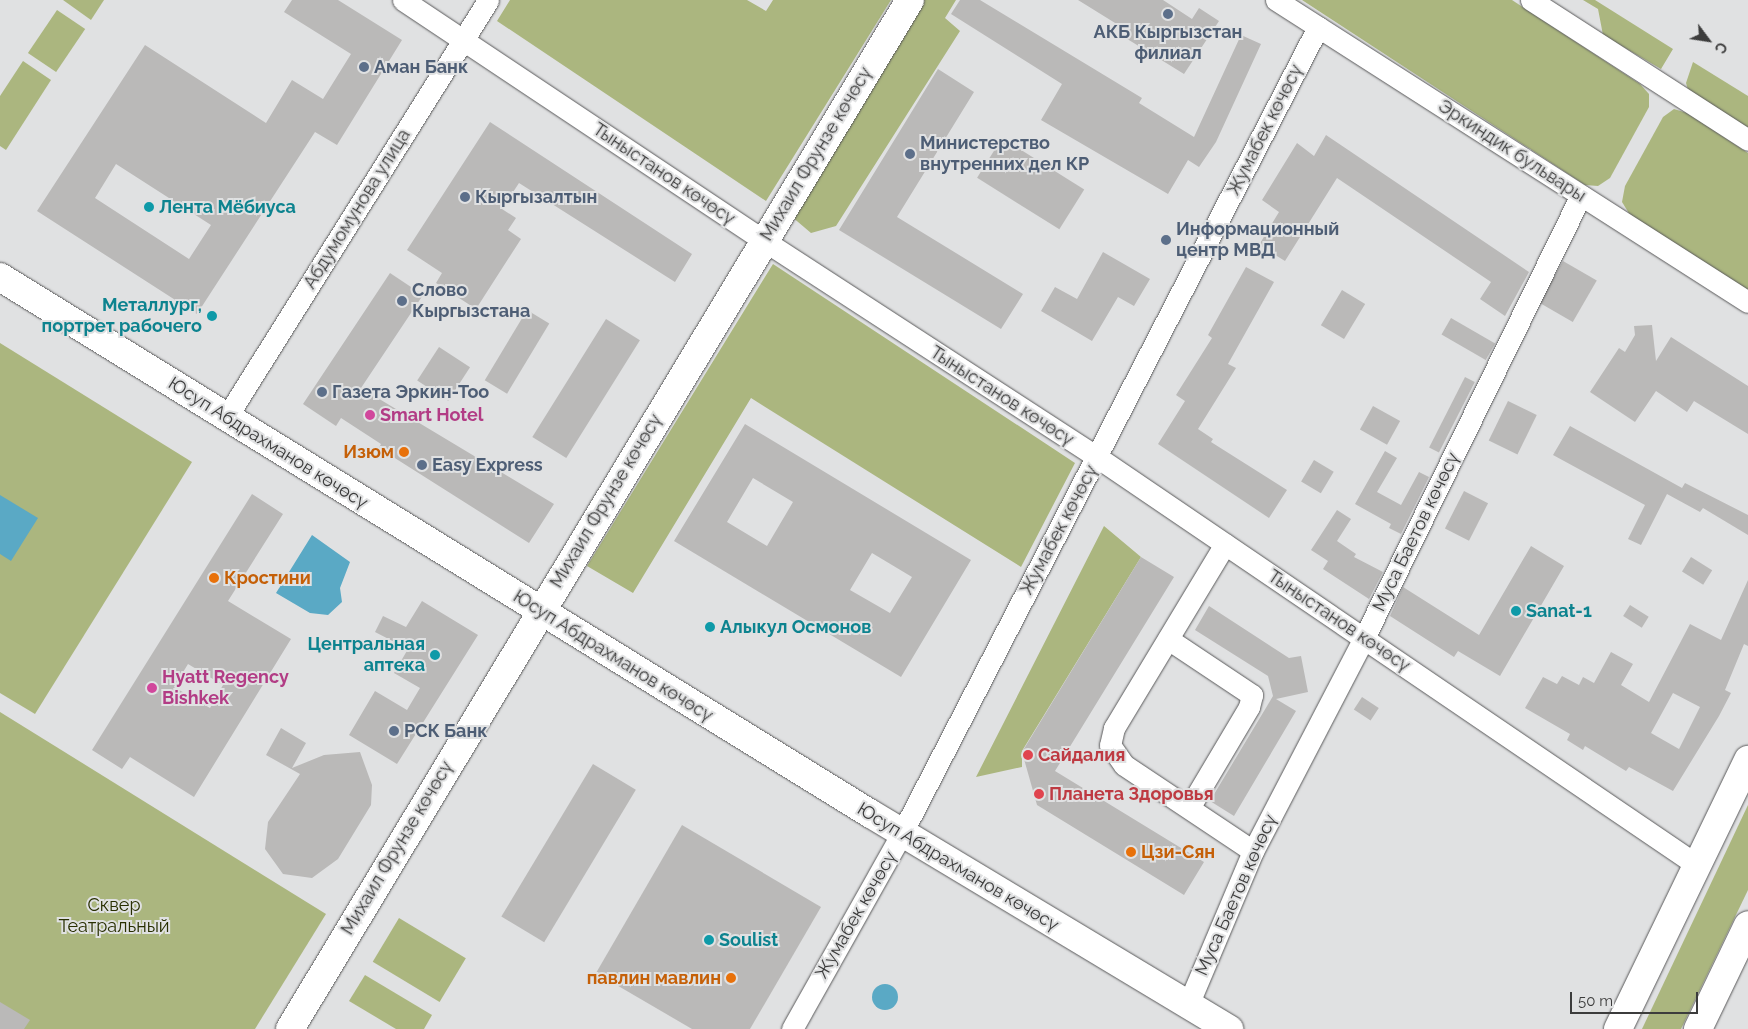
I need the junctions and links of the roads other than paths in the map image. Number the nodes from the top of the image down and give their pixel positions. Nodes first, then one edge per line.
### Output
1 (403, 0) edge
2 (488, 0) edge
3 (910, 0) edge
4 (1276, 0) edge
5 (1531, 0) edge
6 (1318, 27) junction
7 (463, 40) junction
8 (1748, 140) edge
9 (1581, 195) junction
10 (763, 240) junction
11 (0, 277) edge
12 (1748, 302) edge
13 (226, 418) junction
14 (1098, 457) junction
15 (1225, 544) junction
16 (539, 610) junction
17 (1168, 638) junction
18 (1364, 638) junction
19 (1748, 760) edge
20 (1188, 808) junction
21 (902, 833) junction
22 (1253, 851) junction
23 (1697, 865) junction
24 (1748, 925) edge
25 (1188, 1005) junction
26 (290, 1029) edge
27 (792, 1029) edge
28 (1229, 1029) edge
29 (1618, 1029) edge
30 (1698, 1029) edge

1 - 7 street, Тыныстанов көчөсү
2 - 7 street, Абдумомунова улица
3 - 10 main road, Михаил Фрунзе көчөсү
4 - 6 street, Эркиндик бульвары
5 - 8 street
6 - 9 street, Эркиндик бульвары
6 - 14 street, Жумабек көчөсү
7 - 10 street, Тыныстанов көчөсү
7 - 13 street, Абдумомунова улица
9 - 12 street, Эркиндик бульвары
9 - 18 street, Муса Баетов көчөсү
10 - 14 street, Тыныстанов көчөсү
10 - 16 main road, Михаил Фрунзе көчөсү
11 - 13 main road, Юсуп Абдрахманов көчөсү
13 - 16 main road, Юсуп Абдрахманов көчөсү
14 - 15 street, Тыныстанов көчөсү
14 - 21 street, Жумабек көчөсү
15 - 17 street
15 - 18 street, Тыныстанов көчөсү
16 - 21 main road, Юсуп Абдрахманов көчөсү
16 - 26 main road, Михаил Фрунзе көчөсү
17 - 20 street
17 - 20 street
18 - 22 street, Муса Баетов көчөсү
18 - 23 street, Тыныстанов көчөсү
19 - 23 main road
20 - 22 street
21 - 25 main road, Юсуп Абдрахманов көчөсү
21 - 27 street, Жумабек көчөсү
22 - 25 street, Муса Баетов көчөсү
23 - 29 main road
24 - 30 main road
25 - 28 main road, Юсуп Абдрахманов көчөсү

